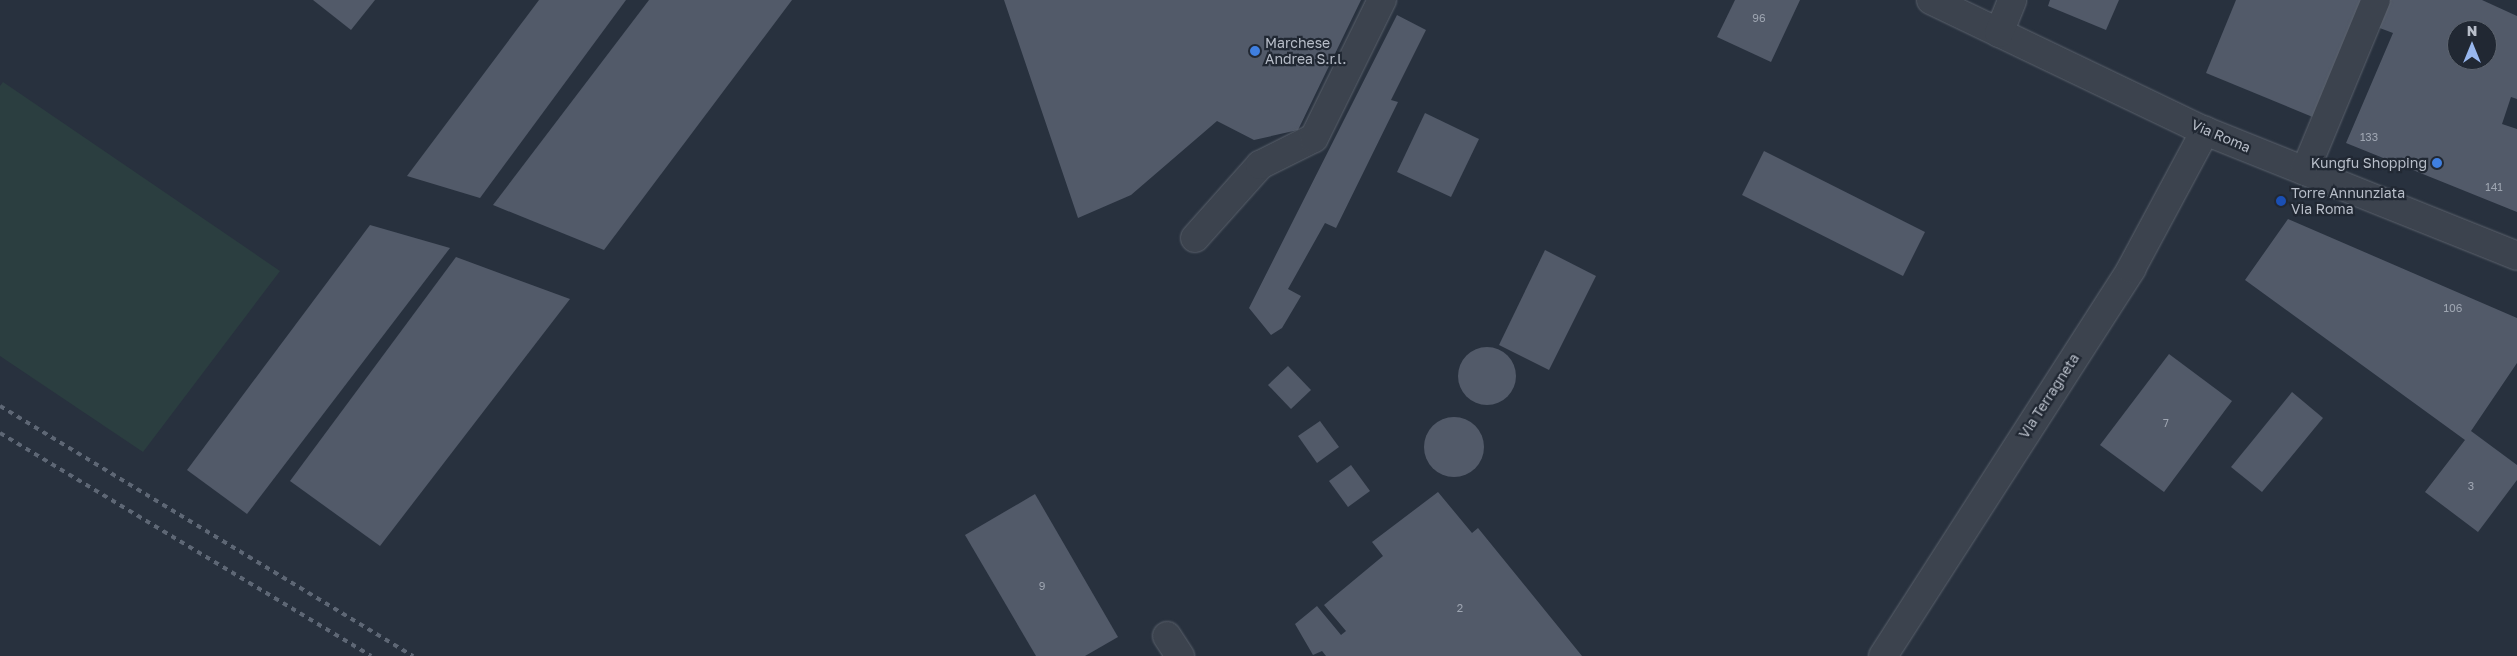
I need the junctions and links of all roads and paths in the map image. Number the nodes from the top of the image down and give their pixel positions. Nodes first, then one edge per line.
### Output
1 (1382, 0) edge
2 (1932, 0) edge
3 (2012, 0) edge
4 (2376, 0) edge
5 (1999, 32) junction
6 (2205, 131) junction
7 (2305, 171) junction
8 (1195, 238) dead end
9 (2517, 256) edge
10 (1883, 656) edge

1 - 8 street
2 - 5 street, Via Roma
3 - 5 street
4 - 7 street
5 - 6 street, Via Roma
6 - 7 street, Via Roma
6 - 10 street, Via Terragneta
7 - 9 street, Via Roma

